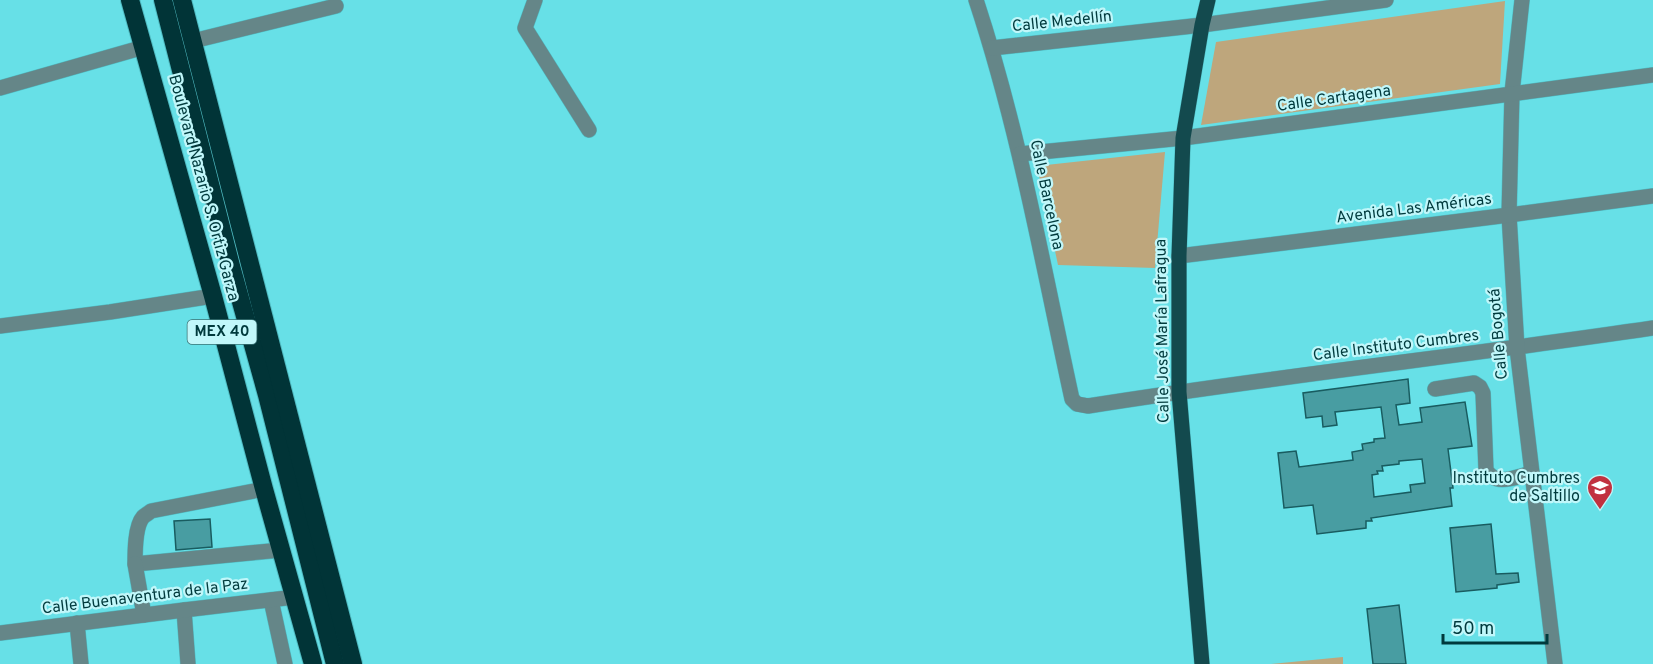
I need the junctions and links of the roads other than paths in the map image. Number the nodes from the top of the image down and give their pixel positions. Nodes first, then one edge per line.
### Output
1 (130, 0) edge
2 (163, 0) edge
3 (182, 0) edge
4 (535, 0) edge
5 (976, 0) edge
6 (1208, 0) edge
7 (1386, 0) edge
8 (1522, 0) edge
9 (336, 6) dead end
10 (1202, 25) junction
11 (193, 41) junction
12 (144, 46) junction
13 (992, 48) junction
14 (1653, 75) edge
15 (0, 88) edge
16 (1512, 93) junction
17 (589, 130) dead end
18 (1183, 138) junction
19 (1020, 154) junction
20 (1653, 196) edge
21 (1509, 215) junction
22 (1179, 256) junction
23 (213, 296) junction
24 (0, 326) edge
25 (1653, 328) edge
26 (1517, 348) junction
27 (1435, 389) dead end
28 (1179, 392) junction
29 (1072, 399) joint
30 (1532, 473) junction
31 (264, 489) junction
32 (281, 550) junction
33 (135, 564) junction
34 (295, 597) junction
35 (271, 600) junction
36 (183, 610) junction
37 (144, 615) junction
38 (77, 623) junction
39 (0, 633) edge
40 (353, 660) edge
41 (81, 664) edge
42 (188, 664) edge
43 (285, 664) edge
44 (313, 664) edge
45 (335, 664) edge
46 (1202, 664) edge
47 (1555, 664) edge

1 - 12 highway, Boulevard Nazario S. Ortiz Garza / MEX 40
2 - 45 highway
3 - 11 highway, Boulevard Nazario S. Ortiz Garza / MEX 40
4 - 17 street
5 - 13 street, Calle Barcelona
6 - 10 main road, Calle José María Lafragua
7 - 10 street, Calle Medellín
8 - 16 street, Calle Bogotá
9 - 11 street
10 - 13 street, Calle Medellín
10 - 18 main road, Calle José María Lafragua
11 - 40 highway, Boulevard Nazario S. Ortiz Garza / MEX 40
12 - 15 street
12 - 23 highway, Boulevard Nazario S. Ortiz Garza / MEX 40
13 - 19 street, Calle Barcelona
14 - 16 street, Calle Cartagena
16 - 18 street, Calle Cartagena
16 - 21 street, Calle Bogotá
18 - 19 street, Calle Cartagena
18 - 22 main road, Calle José María Lafragua
19 - 29 street, Calle Barcelona
20 - 21 street, Avenida Las Américas
21 - 22 street, Avenida Las Américas
21 - 26 street, Calle Bogotá
22 - 28 main road, Calle José María Lafragua
23 - 24 street
23 - 31 highway, Boulevard Nazario S. Ortiz Garza / MEX 40
25 - 26 street, Calle Instituto Cumbres
26 - 28 street, Calle Instituto Cumbres
26 - 30 street, Calle Bogotá
27 - 30 street
28 - 29 street, Calle Instituto Cumbres
28 - 46 main road, Calle José María Lafragua
30 - 47 street, Calle Bogotá
31 - 32 highway, Boulevard Nazario S. Ortiz Garza / MEX 40
31 - 33 street
32 - 33 street
32 - 34 highway, Boulevard Nazario S. Ortiz Garza / MEX 40
33 - 37 street
34 - 35 street, Calle Buenaventura de la Paz
34 - 44 highway, Boulevard Nazario S. Ortiz Garza / MEX 40
35 - 36 street, Calle Buenaventura de la Paz
35 - 43 street
36 - 37 street, Calle Buenaventura de la Paz
36 - 42 street
37 - 38 street, Calle Buenaventura de la Paz
38 - 39 street, Calle Buenaventura de la Paz
38 - 41 street

